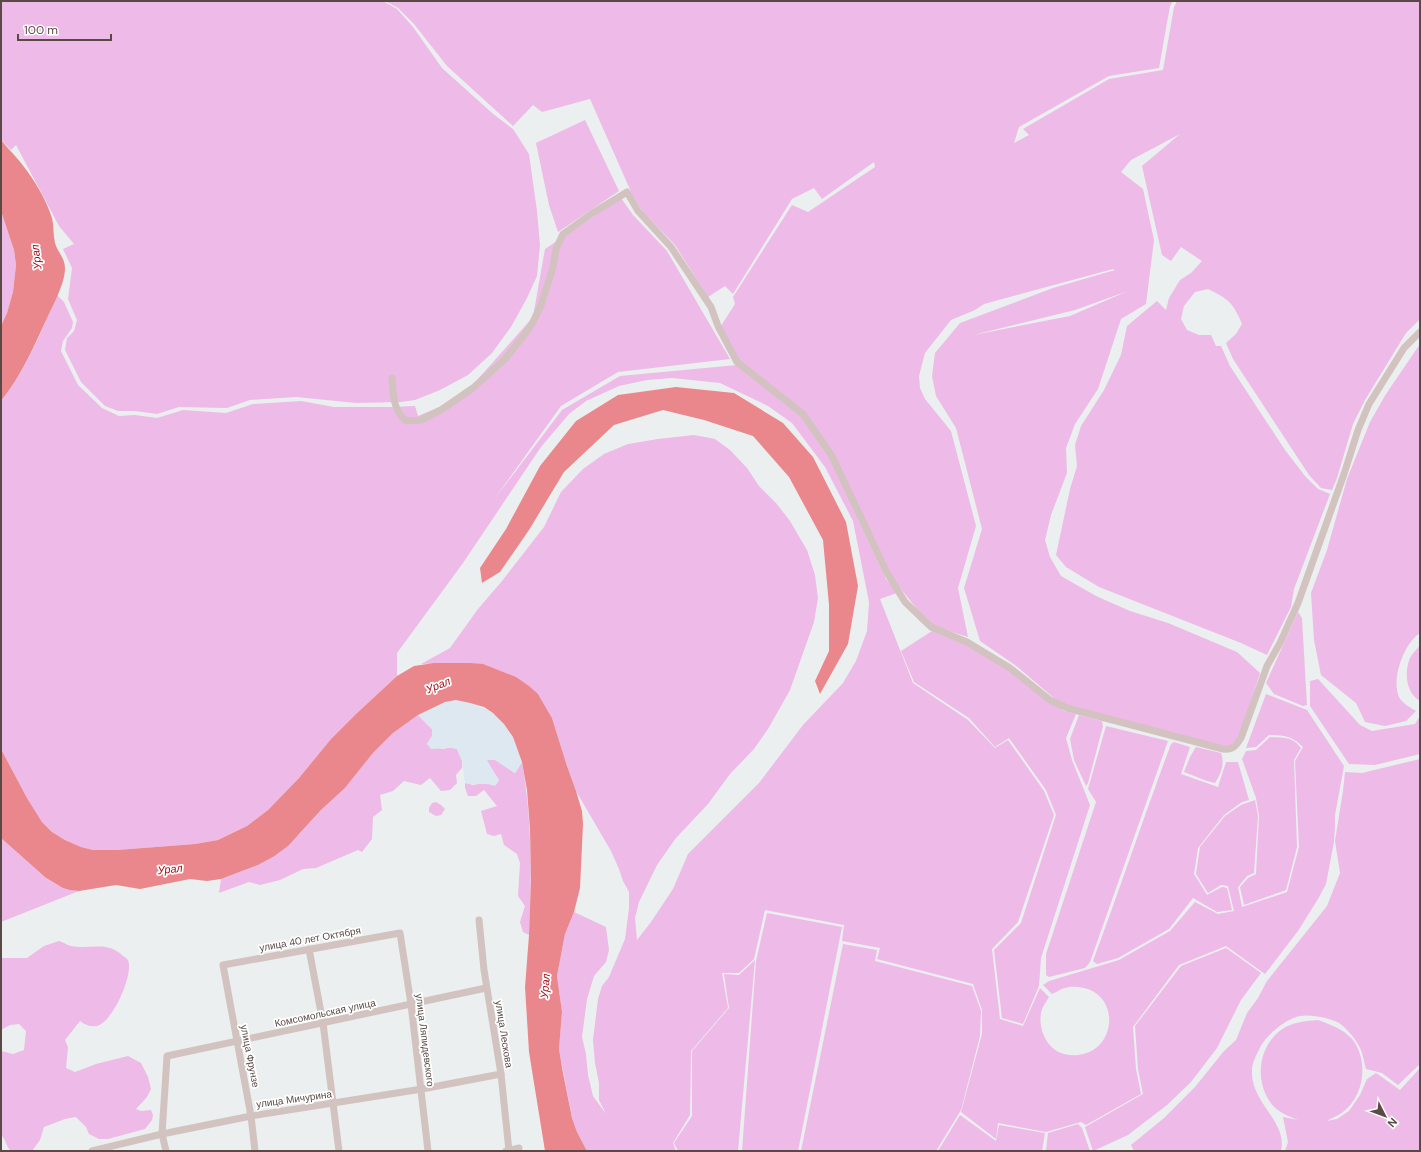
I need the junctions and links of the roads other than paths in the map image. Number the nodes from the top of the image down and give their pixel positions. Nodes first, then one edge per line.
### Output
1 (1420, 332) edge
2 (392, 378) dead end
3 (478, 920) dead end
4 (400, 933) joint
5 (309, 949) junction
6 (223, 965) joint
7 (486, 988) junction
8 (411, 1004) junction
9 (323, 1024) junction
10 (237, 1042) junction
11 (501, 1074) junction
12 (422, 1089) junction
13 (333, 1104) junction
14 (251, 1116) junction
15 (162, 1134) junction
16 (519, 1148) dead end
17 (96, 1151) edge
18 (166, 1151) edge
19 (255, 1151) edge
20 (339, 1151) edge
21 (428, 1151) edge
22 (508, 1151) edge

1 - 2 street
3 - 7 street, улица Лескова
4 - 5 street, улица 40 лет Октября
4 - 8 street, улица Ляпидевского
5 - 6 street, улица 40 лет Октября
5 - 9 street
6 - 10 street, улица Фрунзе
7 - 8 street, Комсомольская улица
7 - 11 street, улица Лескова
8 - 9 street, Комсомольская улица
8 - 12 street, улица Ляпидевского
9 - 10 street, Комсомольская улица
9 - 13 street
10 - 14 street, улица Фрунзе
10 - 15 street, Комсомольская улица
11 - 12 street, улица Мичурина
11 - 22 street, улица Лескова
12 - 13 street, улица Мичурина
12 - 21 street, улица Ляпидевского
13 - 14 street, улица Мичурина
13 - 20 street
14 - 15 street, улица Мичурина
14 - 19 street, улица Фрунзе
15 - 17 street, улица Мичурина
15 - 18 street
16 - 22 street

